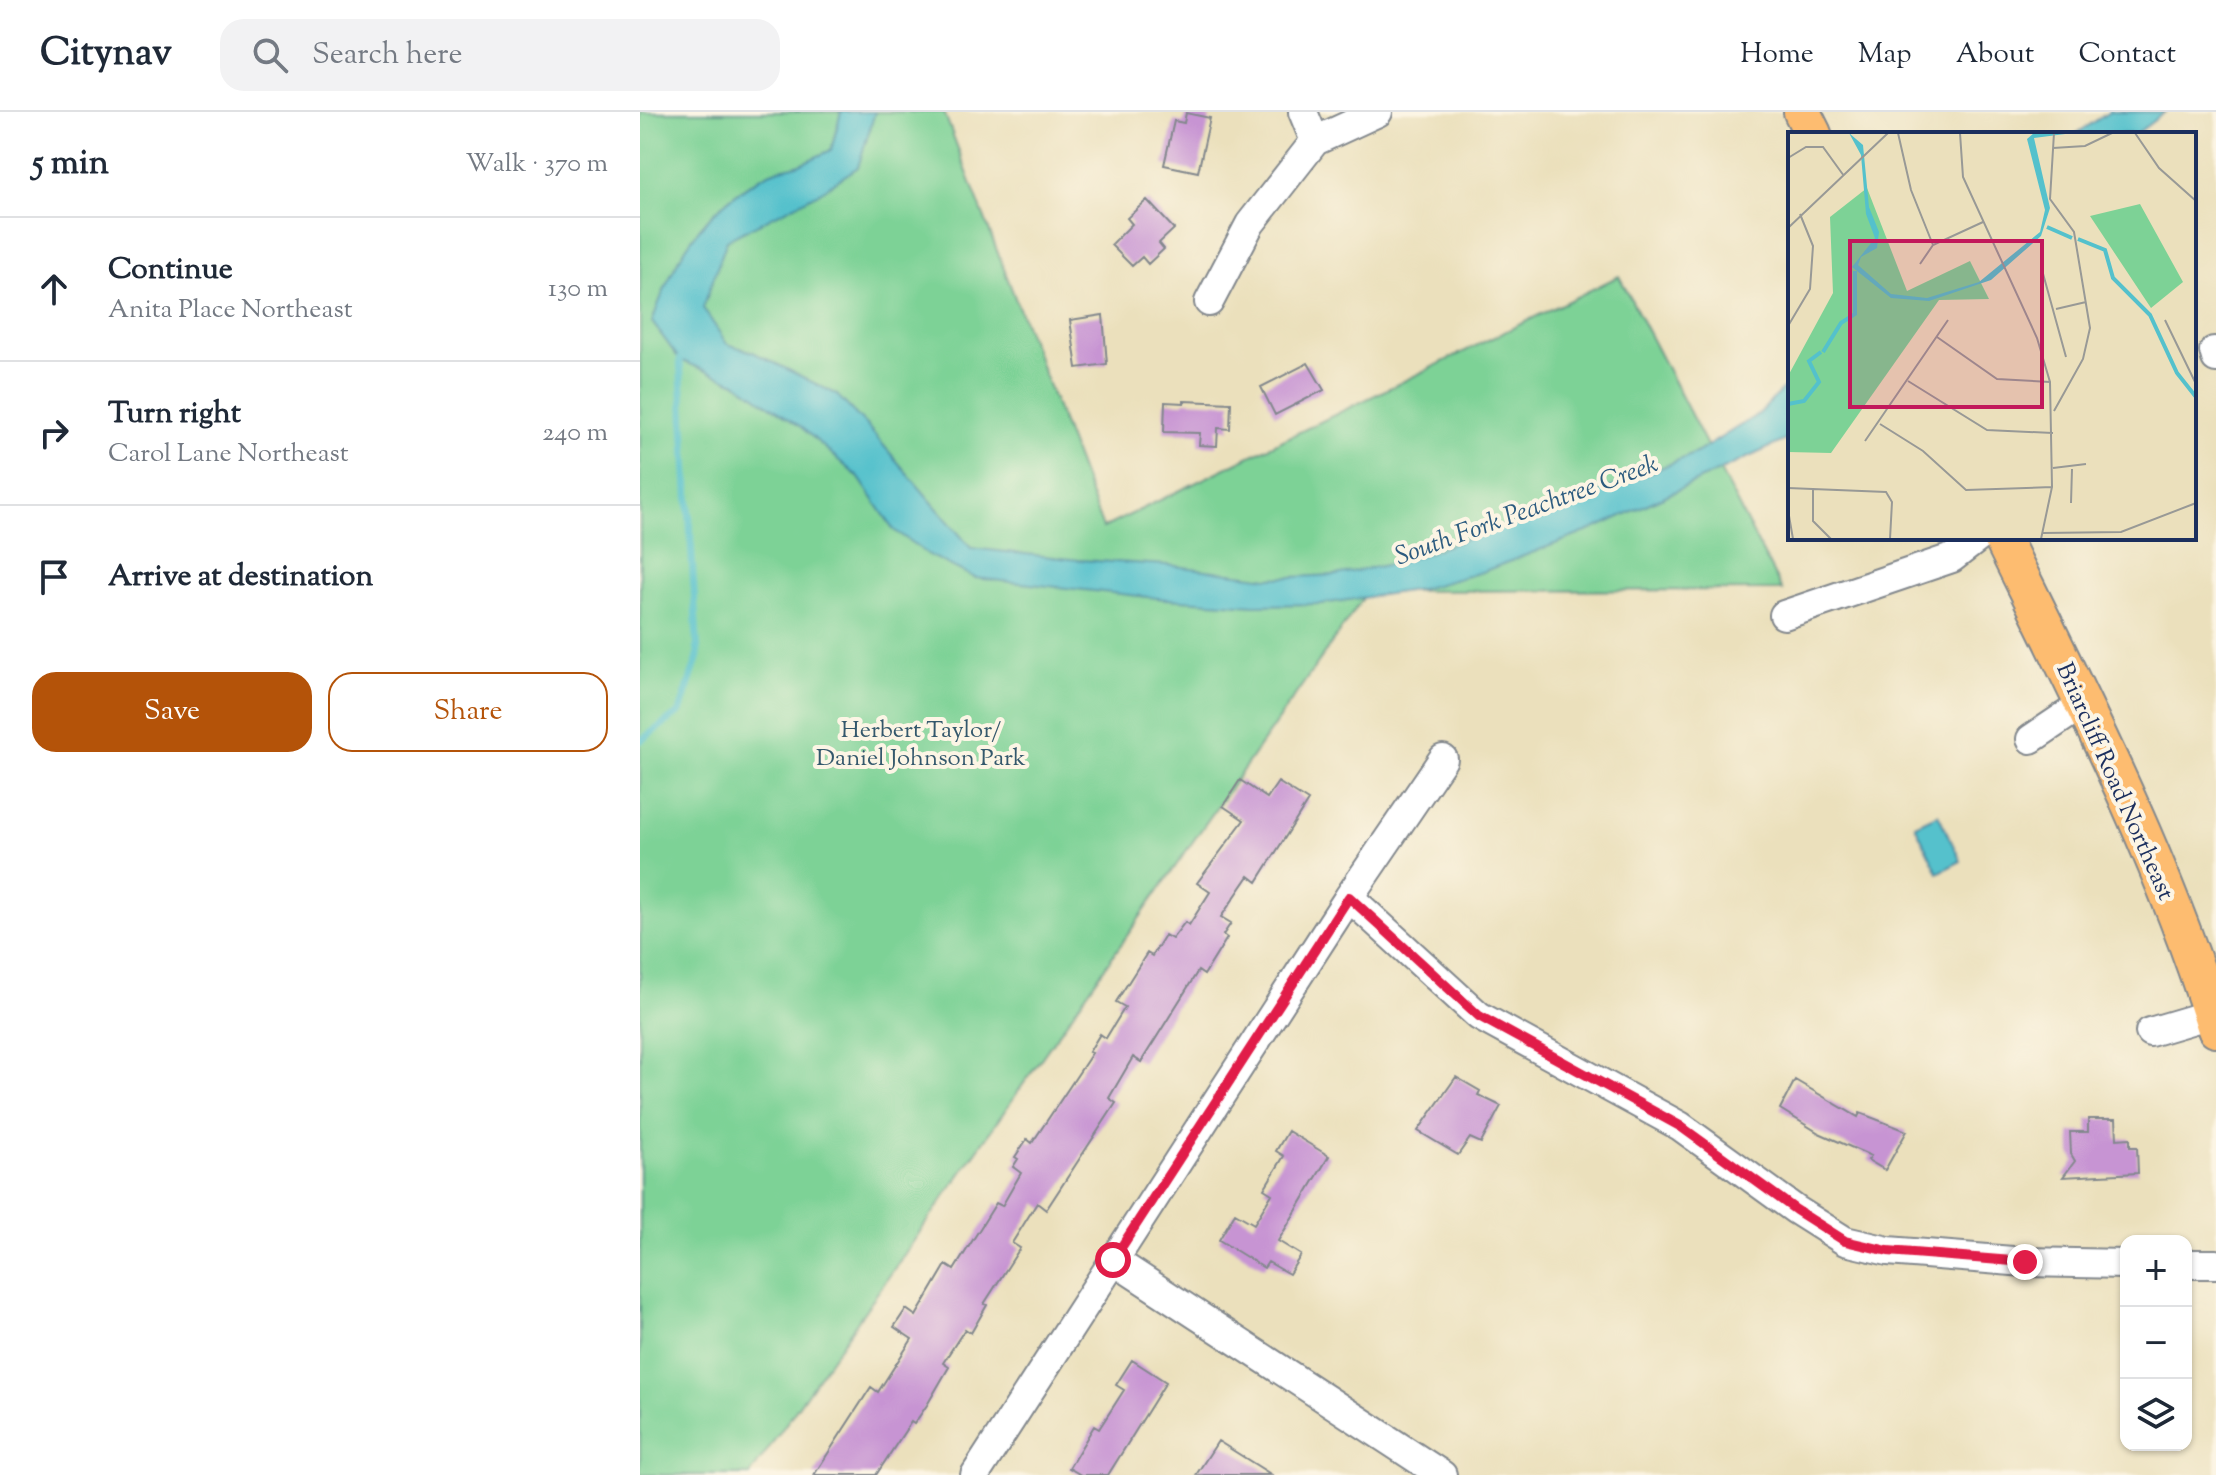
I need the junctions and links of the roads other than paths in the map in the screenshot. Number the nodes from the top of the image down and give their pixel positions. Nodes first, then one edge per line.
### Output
1 (1303, 112) edge
2 (1378, 112) edge
3 (1802, 112) edge
4 (1812, 132) edge
5 (1315, 141) junction
6 (1209, 302) dead end
7 (1975, 540) edge
8 (2003, 540) edge
9 (1784, 615) dead end
10 (2083, 704) junction
11 (2031, 739) dead end
12 (1443, 759) dead end
13 (1349, 897) junction
14 (2214, 1022) edge
15 (2150, 1032) dead end
16 (1113, 1260) junction
17 (2120, 1264) edge
18 (2192, 1264) edge
19 (2216, 1264) edge
20 (975, 1475) edge
21 (1442, 1475) edge

1 - 5 street
2 - 5 street
3 - 4 main road
5 - 6 street
7 - 9 street
8 - 10 main road, Briarcliff Road Northeast
10 - 11 street
10 - 14 main road, Briarcliff Road Northeast
12 - 13 street
13 - 16 street
13 - 17 street
14 - 15 street
16 - 20 street
16 - 21 street
18 - 19 street

